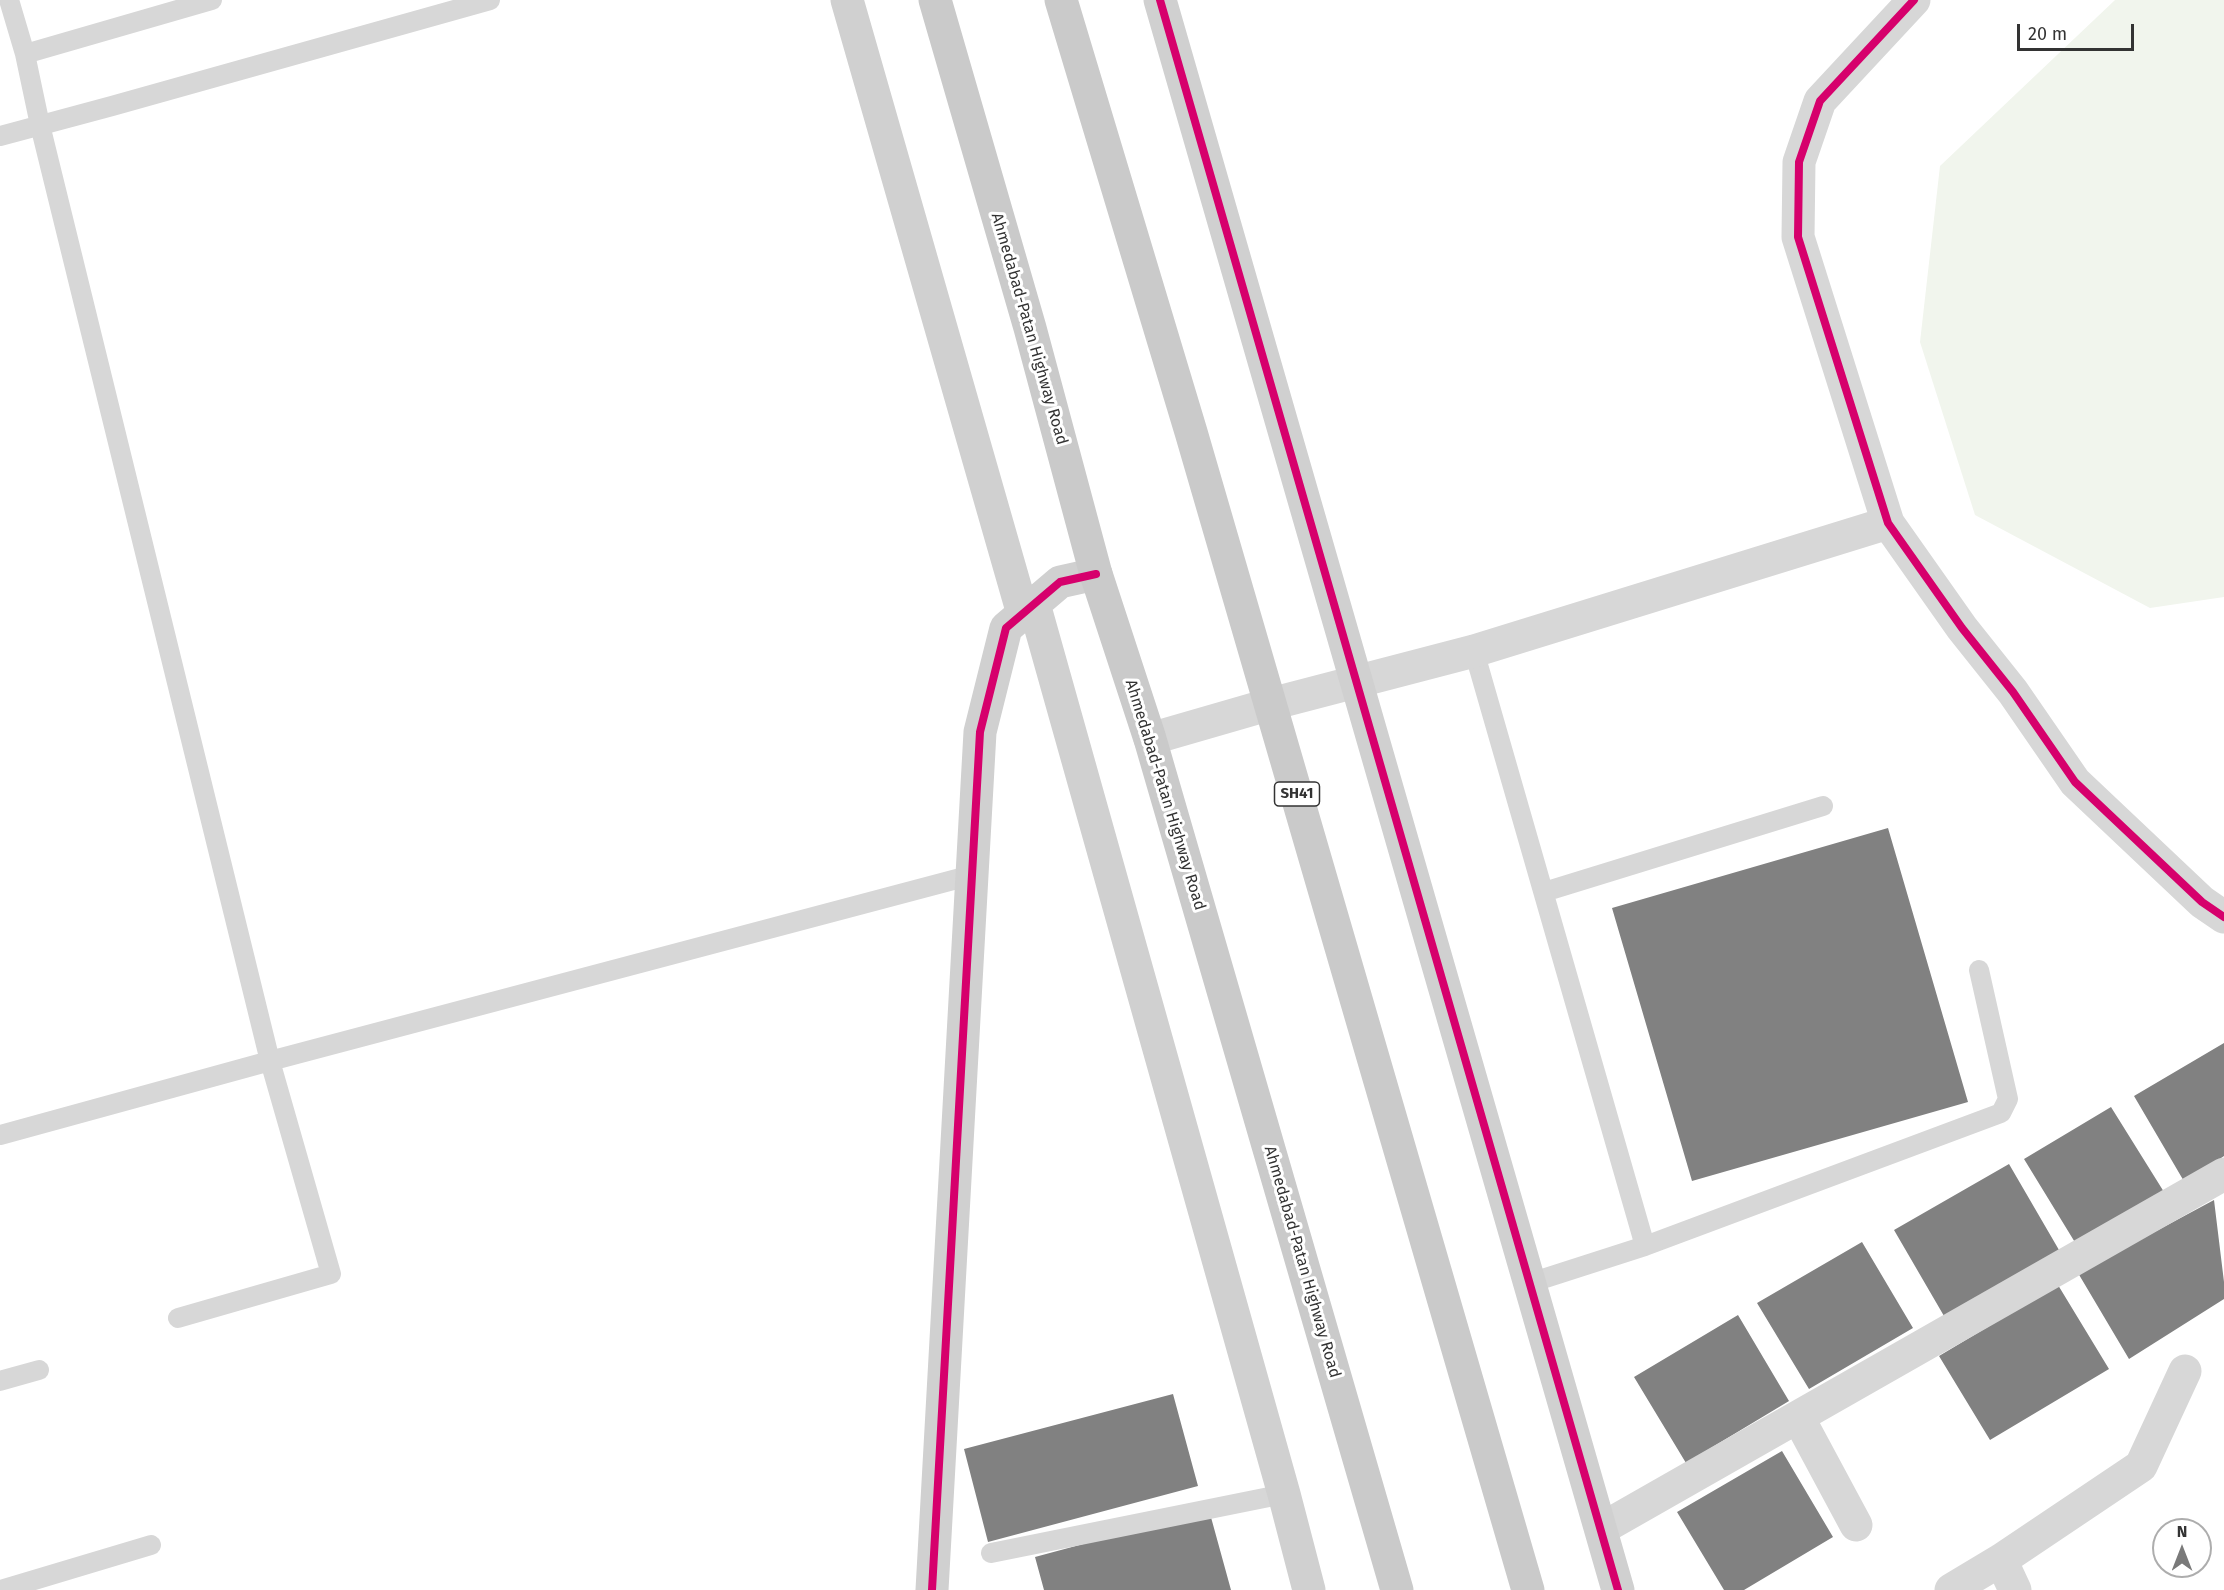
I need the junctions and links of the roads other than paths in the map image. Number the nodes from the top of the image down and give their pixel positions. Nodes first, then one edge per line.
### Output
1 (9, 0) edge
2 (212, 0) edge
3 (490, 0) edge
4 (848, 0) edge
5 (935, 0) edge
6 (1061, 0) edge
7 (1160, 0) edge
8 (1914, 0) edge
9 (25, 54) junction
10 (40, 125) junction
11 (0, 136) edge
12 (1888, 523) junction
13 (1096, 574) junction
14 (1028, 609) junction
15 (1474, 651) junction
16 (1356, 682) junction
17 (1271, 704) junction
18 (1150, 739) junction
19 (1823, 806) dead end
20 (972, 875) junction
21 (1544, 892) junction
22 (2224, 917) edge
23 (1979, 970) dead end
24 (270, 1061) junction
25 (0, 1135) edge
26 (2224, 1174) edge
27 (1645, 1246) junction
28 (1530, 1283) junction
29 (178, 1318) dead end
30 (39, 1370) dead end
31 (2185, 1371) dead end
32 (0, 1381) edge
33 (1798, 1417) junction
34 (1284, 1494) junction
35 (1856, 1525) dead end
36 (1601, 1529) junction
37 (151, 1545) dead end
38 (991, 1553) dead end
39 (2001, 1560) junction
40 (1, 1590) edge
41 (932, 1590) edge
42 (1309, 1590) edge
43 (1397, 1590) edge
44 (1528, 1590) edge
45 (1618, 1590) edge
46 (1951, 1590) edge
47 (2015, 1590) edge

1 - 9 lane
2 - 9 lane
3 - 10 lane
4 - 14 street
5 - 13 main road, Ahmedabad-Patan Highway Road
6 - 17 main road, SH41
7 - 16 street
8 - 12 street
9 - 10 lane
10 - 11 lane
10 - 24 lane
12 - 15 street
12 - 22 street
13 - 14 street
13 - 18 main road, Ahmedabad-Patan Highway Road
14 - 20 street
14 - 34 street
15 - 16 street
15 - 21 lane
16 - 17 street
16 - 28 street
17 - 18 street
17 - 44 main road, SH41
18 - 43 main road, Ahmedabad-Patan Highway Road
19 - 21 lane
20 - 24 lane
20 - 41 street
21 - 27 lane
23 - 27 lane
24 - 25 lane
24 - 29 lane
26 - 33 street
27 - 28 lane
28 - 36 street
30 - 32 lane
31 - 39 street
33 - 35 street
33 - 36 street
34 - 38 lane
34 - 42 street
36 - 45 street
37 - 40 lane
39 - 46 street
39 - 47 street

